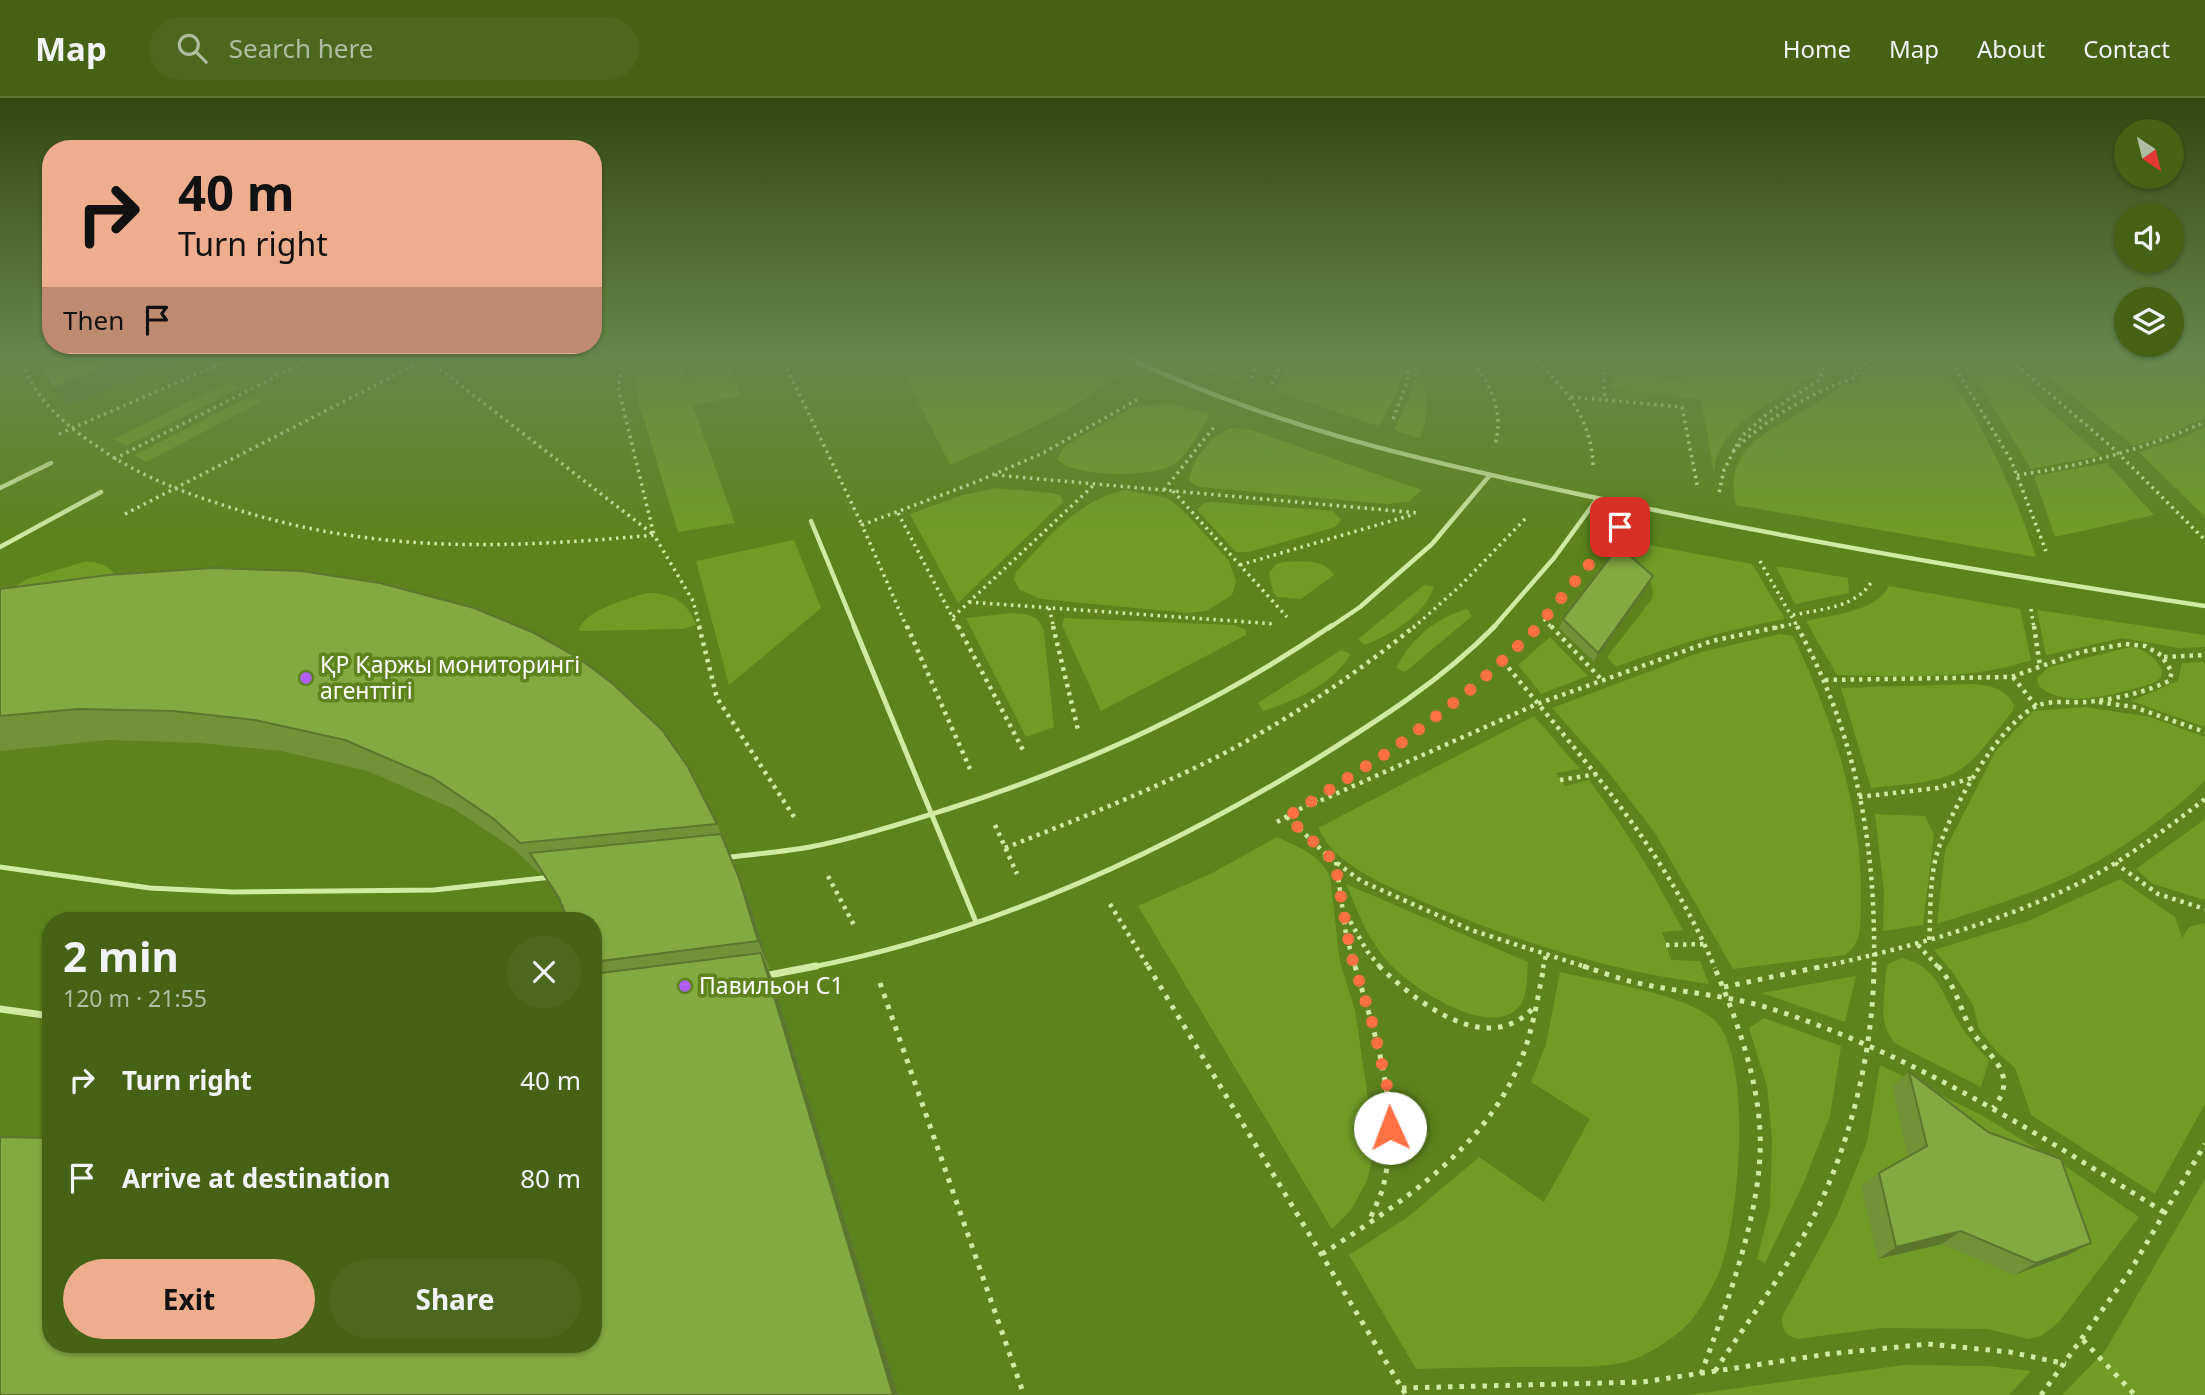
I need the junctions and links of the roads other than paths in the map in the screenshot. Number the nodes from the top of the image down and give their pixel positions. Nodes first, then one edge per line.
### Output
1 (1277, 417) edge
2 (51, 463) dead end
3 (1490, 475) junction
4 (0, 488) edge
5 (101, 492) dead end
6 (1598, 499) junction
7 (811, 521) dead end
8 (0, 547) edge
9 (2205, 606) edge
10 (933, 815) junction
11 (722, 858) edge
12 (0, 867) edge
13 (560, 877) edge
14 (976, 922) junction
15 (750, 978) edge
16 (0, 1009) edge
17 (42, 1015) edge

1 - 3 lane
2 - 4 lane
3 - 6 lane
3 - 10 lane
5 - 8 lane
6 - 9 lane
6 - 14 lane
7 - 10 lane
10 - 11 lane
10 - 14 lane
12 - 13 lane
14 - 15 lane
16 - 17 lane

